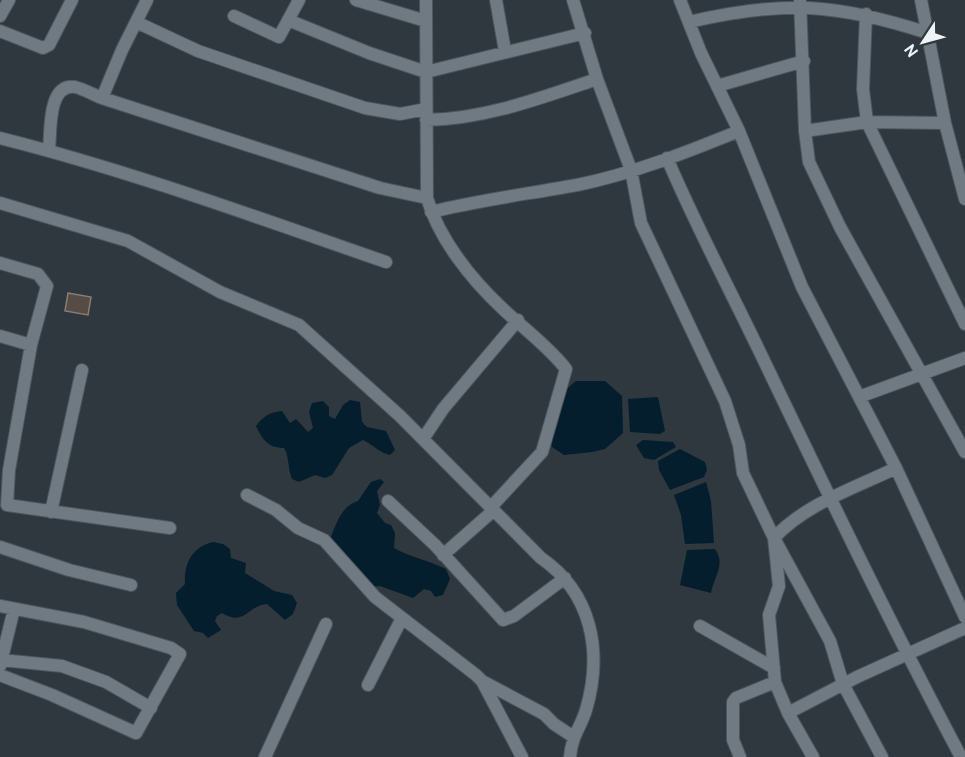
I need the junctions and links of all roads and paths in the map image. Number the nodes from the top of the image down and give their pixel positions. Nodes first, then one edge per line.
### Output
1 (9, 0) edge
2 (72, 0) edge
3 (147, 0) edge
4 (299, 0) edge
5 (356, 0) edge
6 (426, 0) edge
7 (496, 0) edge
8 (573, 0) edge
9 (680, 0) edge
10 (921, 0) edge
11 (800, 2) edge
12 (866, 14) junction
13 (0, 16) edge
14 (234, 16) dead end
15 (288, 20) junction
16 (426, 21) junction
17 (136, 22) junction
18 (688, 22) junction
19 (0, 31) edge
20 (585, 33) junction
21 (928, 33) junction
22 (505, 51) junction
23 (804, 61) junction
24 (426, 72) junction
25 (597, 79) junction
26 (717, 86) junction
27 (102, 99) junction
28 (426, 115) junction
29 (867, 122) junction
30 (945, 123) junction
31 (739, 131) junction
32 (805, 131) junction
33 (0, 138) edge
34 (49, 150) junction
35 (667, 158) junction
36 (631, 170) junction
37 (427, 198) junction
38 (965, 200) edge
39 (0, 203) edge
40 (431, 212) junction
41 (386, 262) dead end
42 (0, 263) edge
43 (518, 321) junction
44 (965, 324) edge
45 (0, 336) edge
46 (31, 345) junction
47 (965, 358) edge
48 (82, 370) dead end
49 (923, 372) junction
50 (859, 397) junction
51 (423, 439) junction
52 (965, 452) edge
53 (896, 468) junction
54 (4, 469) edge
55 (247, 495) dead end
56 (831, 499) junction
57 (388, 501) dead end
58 (492, 509) junction
59 (51, 513) junction
60 (170, 528) dead end
61 (774, 538) junction
62 (0, 547) edge
63 (443, 555) junction
64 (565, 578) junction
65 (131, 585) dead end
66 (0, 606) edge
67 (14, 609) junction
68 (965, 617) edge
69 (402, 618) junction
70 (326, 624) dead end
71 (700, 626) dead end
72 (965, 628) edge
73 (908, 654) junction
74 (1, 663) edge
75 (774, 668) junction
76 (0, 675) edge
77 (482, 681) junction
78 (775, 682) junction
79 (843, 684) junction
80 (368, 685) dead end
81 (152, 708) junction
82 (788, 713) junction
83 (572, 736) junction
84 (265, 757) edge
85 (522, 757) edge
86 (570, 757) edge
87 (740, 757) edge
88 (813, 757) edge
89 (882, 757) edge
90 (961, 757) edge

1 - 13 street
2 - 19 street
3 - 17 street
4 - 15 street
5 - 16 street
6 - 16 street
7 - 22 street
8 - 20 street
9 - 18 street
10 - 21 street
11 - 12 street
11 - 18 street
11 - 23 street
12 - 21 street
12 - 29 street
14 - 15 street
15 - 24 street
16 - 24 street
17 - 27 street
17 - 28 street
18 - 26 street
20 - 22 street
20 - 25 street
21 - 30 street
22 - 24 street
23 - 26 street
23 - 32 street
24 - 28 street
25 - 28 street
25 - 36 street
26 - 31 street
27 - 34 street
27 - 37 street
28 - 37 street
29 - 30 street
29 - 32 street
29 - 44 street
30 - 38 street
31 - 35 street
31 - 50 street
32 - 49 street
33 - 34 street
34 - 41 street
35 - 36 street
35 - 56 street
36 - 40 street
36 - 61 street
37 - 40 street
39 - 51 street
40 - 43 street
42 - 46 street
43 - 51 street
43 - 58 street
45 - 46 street
46 - 54 street
47 - 49 street
48 - 59 street
49 - 50 street
49 - 52 street
50 - 53 street
51 - 58 street
53 - 56 street
53 - 68 street
54 - 59 street
55 - 69 street
56 - 61 street
56 - 73 street
57 - 63 street
58 - 63 street
58 - 64 street
59 - 60 street
61 - 75 street
61 - 79 street
62 - 65 street
63 - 64 street
64 - 83 street
66 - 67 street
67 - 74 street
67 - 81 street
69 - 77 street
69 - 80 street
70 - 84 street
71 - 75 street
72 - 73 street
73 - 79 street
73 - 90 street
74 - 81 street
75 - 78 street
76 - 81 street
77 - 83 street
77 - 85 street
78 - 82 street
78 - 87 street
79 - 82 street
79 - 89 street
82 - 88 street
83 - 86 street

